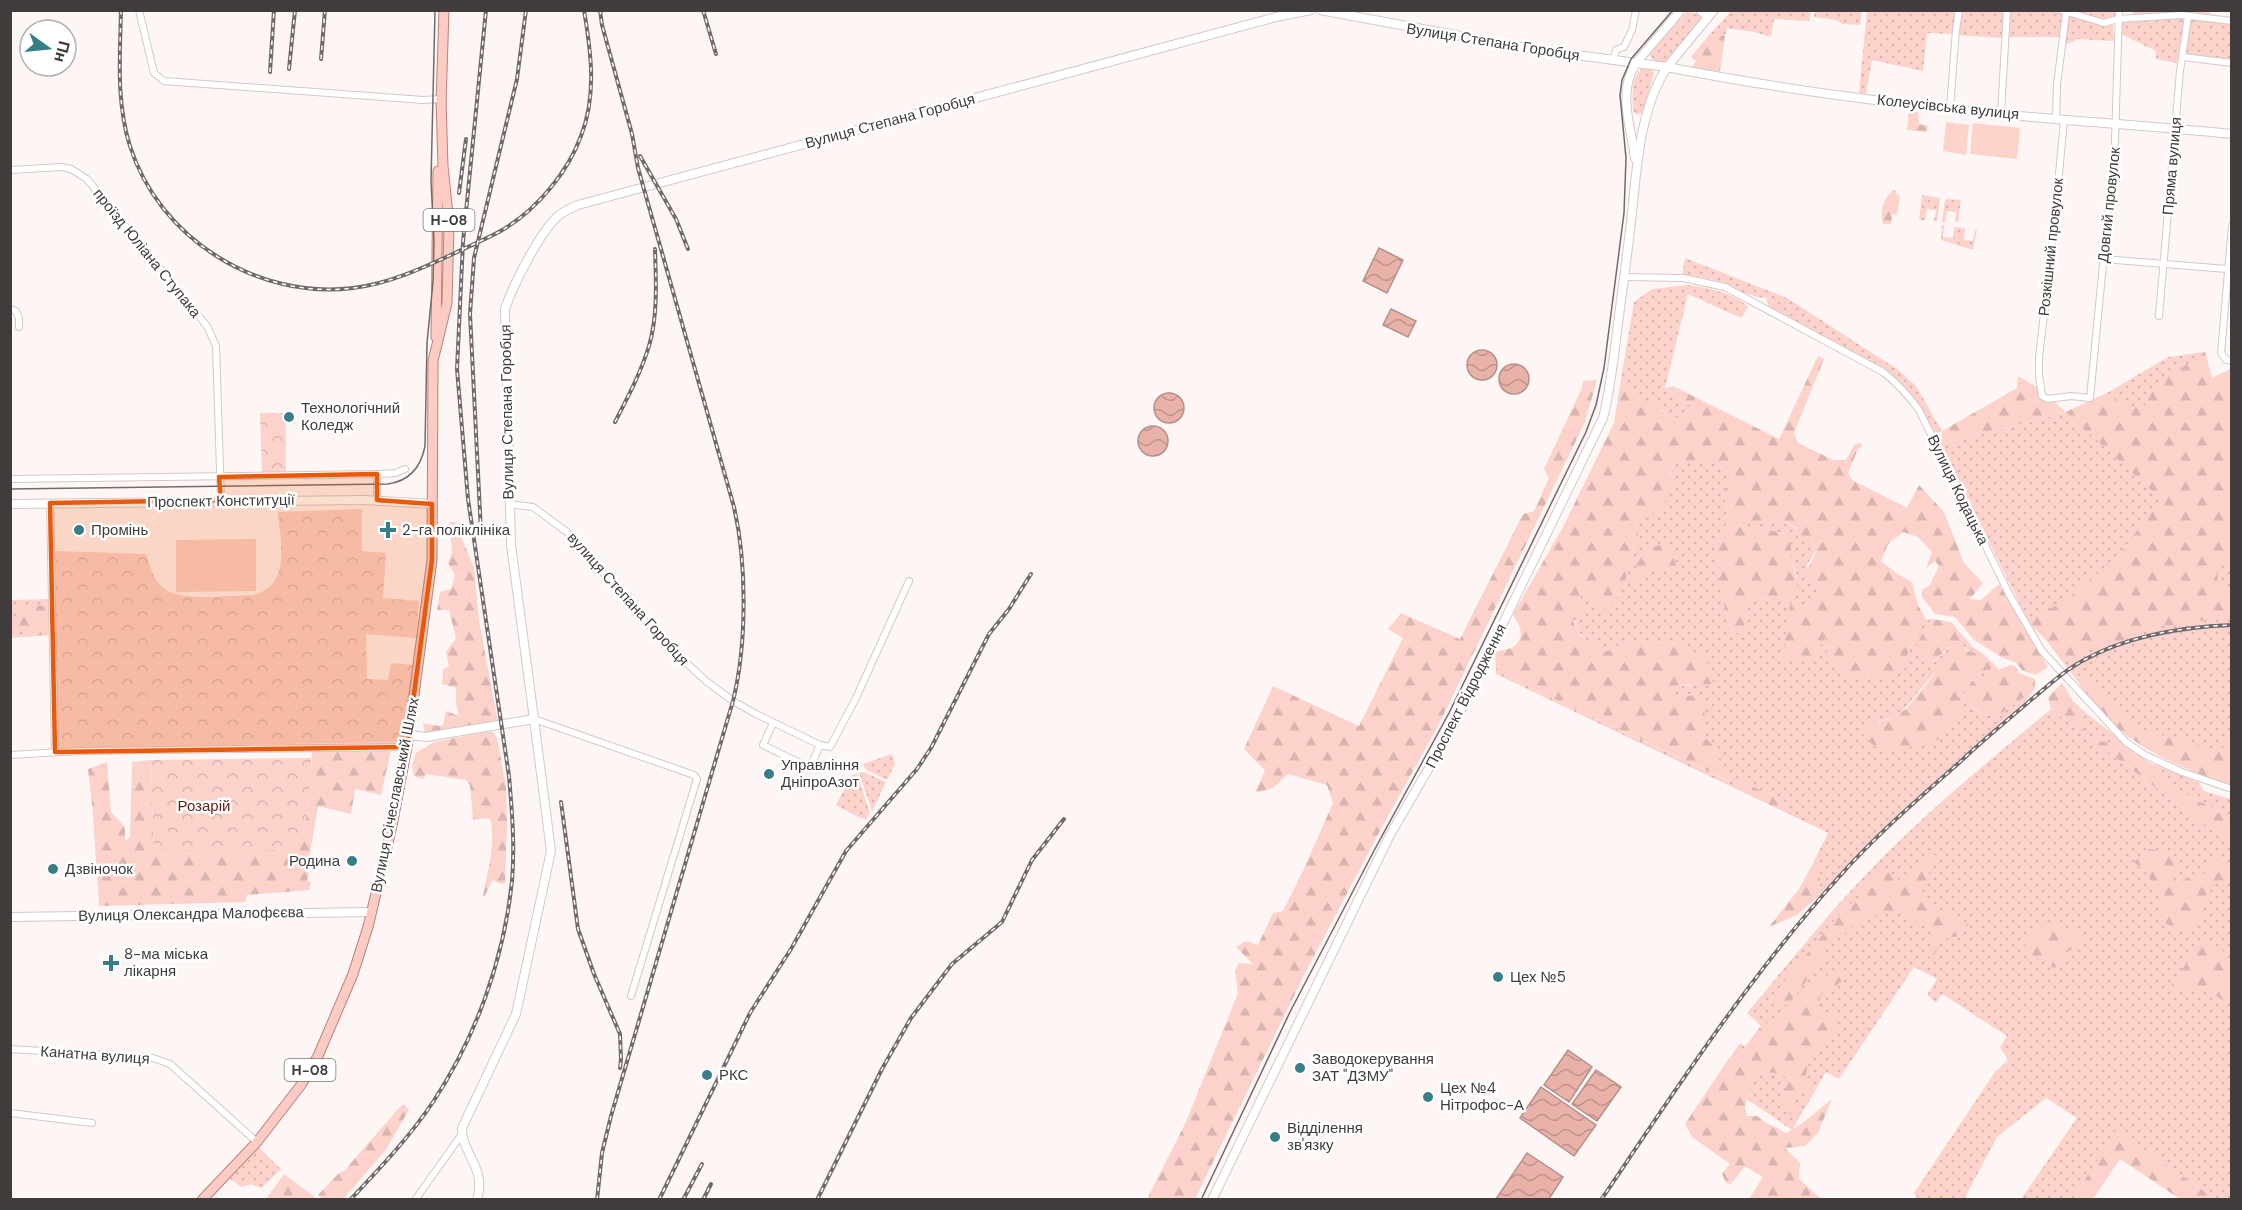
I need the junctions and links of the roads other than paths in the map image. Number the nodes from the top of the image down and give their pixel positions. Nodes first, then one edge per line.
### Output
1 (139, 10) edge
2 (444, 10) edge
3 (1311, 10) edge
4 (1320, 10) edge
5 (1636, 10) edge
6 (1681, 10) edge
7 (1700, 10) edge
8 (1959, 10) edge
9 (2007, 10) edge
10 (2119, 10) edge
11 (2063, 12) edge
12 (1711, 14) edge
13 (2188, 16) junction
14 (2118, 19) junction
15 (2232, 21) edge
16 (1624, 47) junction
17 (2183, 57) junction
18 (1613, 61) junction
19 (1622, 63) junction
20 (1636, 63) junction
21 (2232, 63) edge
22 (1667, 67) junction
23 (441, 99) junction
24 (1950, 108) junction
25 (2001, 113) junction
26 (2060, 119) junction
27 (2116, 123) junction
28 (2175, 128) junction
29 (2232, 134) edge
30 (1636, 166) junction
31 (10, 170) edge
32 (2232, 226) edge
33 (2103, 259) junction
34 (2163, 262) junction
35 (2227, 269) junction
36 (1624, 277) junction
37 (10, 309) edge
38 (2158, 316) dead end
39 (19, 327) dead end
40 (2232, 361) edge
41 (2090, 398) joint
42 (405, 469) dead end
43 (377, 474) junction
44 (219, 477) junction
45 (10, 479) edge
46 (221, 500) junction
47 (377, 501) junction
48 (50, 503) junction
49 (10, 504) edge
50 (432, 504) junction
51 (509, 504) junction
52 (909, 581) dead end
53 (534, 719) junction
54 (773, 723) junction
55 (409, 735) junction
56 (820, 746) junction
57 (407, 747) junction
58 (55, 752) junction
59 (10, 755) edge
60 (2232, 789) edge
61 (372, 912) junction
62 (10, 917) edge
63 (631, 996) dead end
64 (10, 1049) edge
65 (10, 1113) edge
66 (92, 1123) dead end
67 (462, 1134) junction
68 (257, 1142) junction
69 (201, 1200) edge
70 (415, 1200) edge
71 (477, 1200) edge
72 (1212, 1200) edge

1 - 23 street
2 - 23 main road, Вулиця Січеславський Шлях / Н-08
3 - 51 main road, Вулиця Степана Горобця
4 - 18 main road, Вулиця Степана Горобця
5 - 16 street
6 - 20 main road, Проспект Відродження
7 - 12 main road
8 - 24 street
9 - 25 street
10 - 14 street, Довгий провулок
11 - 14 street
11 - 26 street, Розкішний провулок
12 - 22 main road, Проспект Відродження
13 - 14 street
13 - 15 street
13 - 17 street, Пряма вулиця
14 - 27 street, Довгий провулок
16 - 18 street
16 - 19 street
17 - 21 street
17 - 28 street, Пряма вулиця
18 - 19 main road, Вулиця Степана Горобця
19 - 20 main road, Вулиця Степана Горобця
20 - 22 main road, Вулиця Степана Горобця
20 - 30 street, Проспект Відродження
22 - 24 street, Колеусівська вулиця
22 - 30 street, Проспект Відродження
23 - 50 main road, Вулиця Січеславський Шлях / Н-08
24 - 25 street, Колеусівська вулиця
25 - 26 street, Колеусівська вулиця
26 - 27 street, Колеусівська вулиця
26 - 41 street, Розкішний провулок
27 - 28 street, Колеусівська вулиця
27 - 33 street, Довгий провулок
28 - 29 street, Колеусівська вулиця
28 - 34 street, Пряма вулиця
30 - 36 street, Проспект Відродження
31 - 44 street, проїзд Юліана Ступака
32 - 35 street
33 - 34 street
33 - 41 street, Довгий провулок
34 - 35 street
34 - 38 street, Пряма вулиця
35 - 40 street
36 - 60 street, Вулиця Кодацька
36 - 72 street, Проспект Відродження
37 - 39 street
42 - 43 street
43 - 44 street
43 - 47 street
44 - 45 street
44 - 46 street, проїзд Юліана Ступака
46 - 47 street, Проспект Конституції
46 - 48 street, Проспект Конституції
47 - 50 street, Проспект Конституції
48 - 49 street, Проспект Конституції
48 - 58 street
50 - 55 main road, Вулиця Січеславський Шлях / Н-08
51 - 53 main road, Вулиця Степана Горобця
51 - 54 street, вулиця Степана Горобця
52 - 56 street
53 - 55 main road
53 - 63 street
53 - 67 street, Вулиця Степана Горобця
54 - 56 street, вулиця Степана Горобця
54 - 56 street
55 - 57 main road, Вулиця Січеславський Шлях / Н-08
57 - 58 street
57 - 61 main road, Вулиця Січеславський Шлях / Н-08
58 - 59 street
61 - 62 street, Вулиця Олександра Малофєєва
61 - 68 main road, Вулиця Січеславський Шлях / Н-08
64 - 68 street, Канатна вулиця
65 - 66 street
67 - 70 street
67 - 71 street
68 - 69 main road, Вулиця Січеславський Шлях / Н-08

